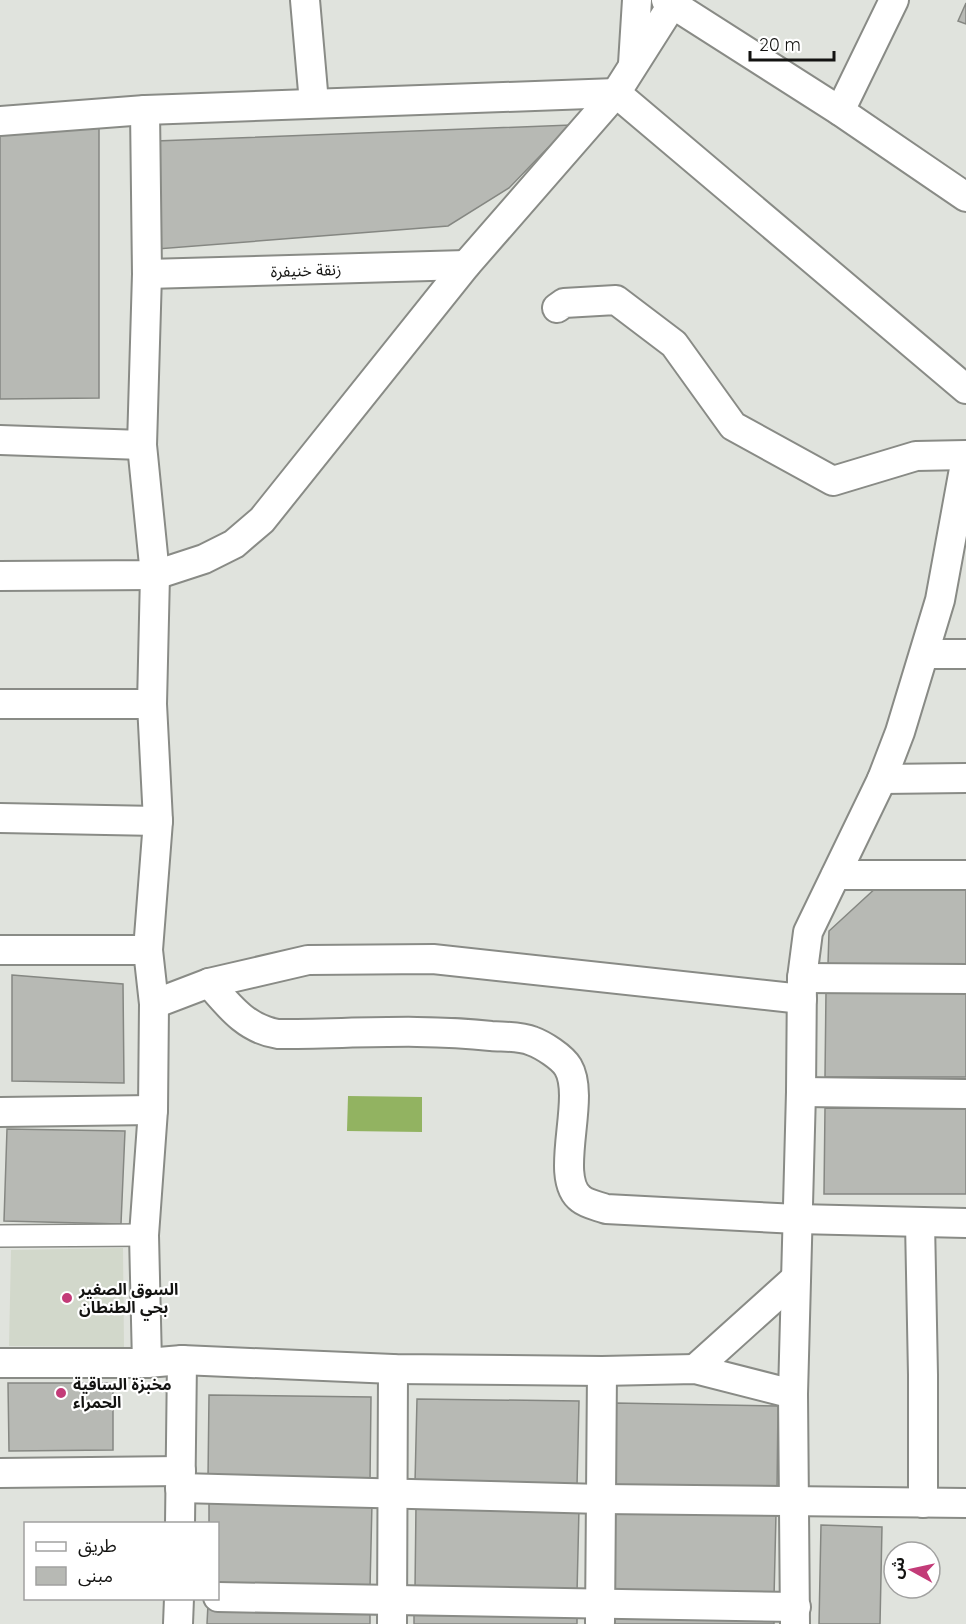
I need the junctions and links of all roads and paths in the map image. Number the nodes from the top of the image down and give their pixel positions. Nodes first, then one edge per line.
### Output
1 (305, 0) edge
2 (636, 0) edge
3 (671, 1) edge
4 (892, 1) edge
5 (633, 68) junction
6 (616, 93) junction
7 (314, 103) junction
8 (145, 110) junction
9 (840, 111) junction
10 (0, 122) edge
11 (966, 197) edge
12 (466, 265) junction
13 (147, 274) junction
14 (557, 308) dead end
15 (966, 389) edge
16 (0, 440) edge
17 (142, 445) junction
18 (966, 456) edge
19 (154, 575) junction
20 (0, 576) edge
21 (925, 654) junction
22 (966, 654) edge
23 (0, 704) edge
24 (152, 704) junction
25 (966, 778) edge
26 (882, 779) junction
27 (0, 818) edge
28 (158, 821) junction
29 (966, 875) edge
30 (836, 876) junction
31 (0, 950) edge
32 (148, 950) junction
33 (966, 979) edge
34 (209, 983) junction
35 (802, 989) junction
36 (153, 1004) junction
37 (801, 1092) junction
38 (966, 1094) edge
39 (153, 1110) junction
40 (0, 1112) edge
41 (797, 1219) junction
42 (920, 1222) junction
43 (966, 1224) edge
44 (144, 1235) junction
45 (0, 1236) edge
46 (796, 1278) junction
47 (182, 1360) junction
48 (0, 1363) edge
49 (147, 1363) junction
50 (393, 1369) junction
51 (695, 1369) junction
52 (602, 1371) junction
53 (793, 1394) junction
54 (0, 1473) edge
55 (180, 1479) junction
56 (392, 1492) junction
57 (602, 1499) junction
58 (795, 1502) junction
59 (923, 1503) junction
60 (966, 1503) edge
61 (180, 1522) edge
62 (219, 1597) edge
63 (179, 1600) edge
64 (392, 1612) edge
65 (600, 1614) edge
66 (795, 1615) edge
67 (178, 1624) edge

1 - 7 street
2 - 5 street
3 - 5 street
3 - 9 street
4 - 9 street
5 - 6 street
6 - 7 street
6 - 12 street
6 - 15 street
7 - 8 street
8 - 10 street
8 - 13 street
9 - 11 street
12 - 13 street, زنقة خنيفرة
12 - 19 street
13 - 17 street
14 - 18 street
16 - 17 street
17 - 19 street
18 - 21 street
19 - 20 street
19 - 24 street
21 - 22 street
21 - 26 street
23 - 24 street
24 - 28 street
25 - 26 street
26 - 30 street
27 - 28 street
28 - 32 street
29 - 30 street
30 - 35 street
31 - 32 street
32 - 36 street
33 - 35 street
34 - 35 street
34 - 36 street
34 - 41 street
35 - 37 street
36 - 39 street
37 - 38 street
37 - 41 street
39 - 40 street
39 - 44 street
41 - 42 street
41 - 46 street
42 - 43 street
42 - 59 street
44 - 45 street
44 - 49 street
46 - 51 street
46 - 53 street
47 - 49 street
47 - 50 street
47 - 55 street
48 - 49 street
50 - 52 street
50 - 56 street
51 - 52 street
51 - 53 street
52 - 57 street
53 - 58 street
54 - 55 street
55 - 56 street
55 - 61 street
56 - 57 street
56 - 64 street
57 - 58 street
57 - 65 street
58 - 59 street
58 - 66 street
59 - 60 street
62 - 64 street
63 - 67 street
64 - 65 street
65 - 66 street

